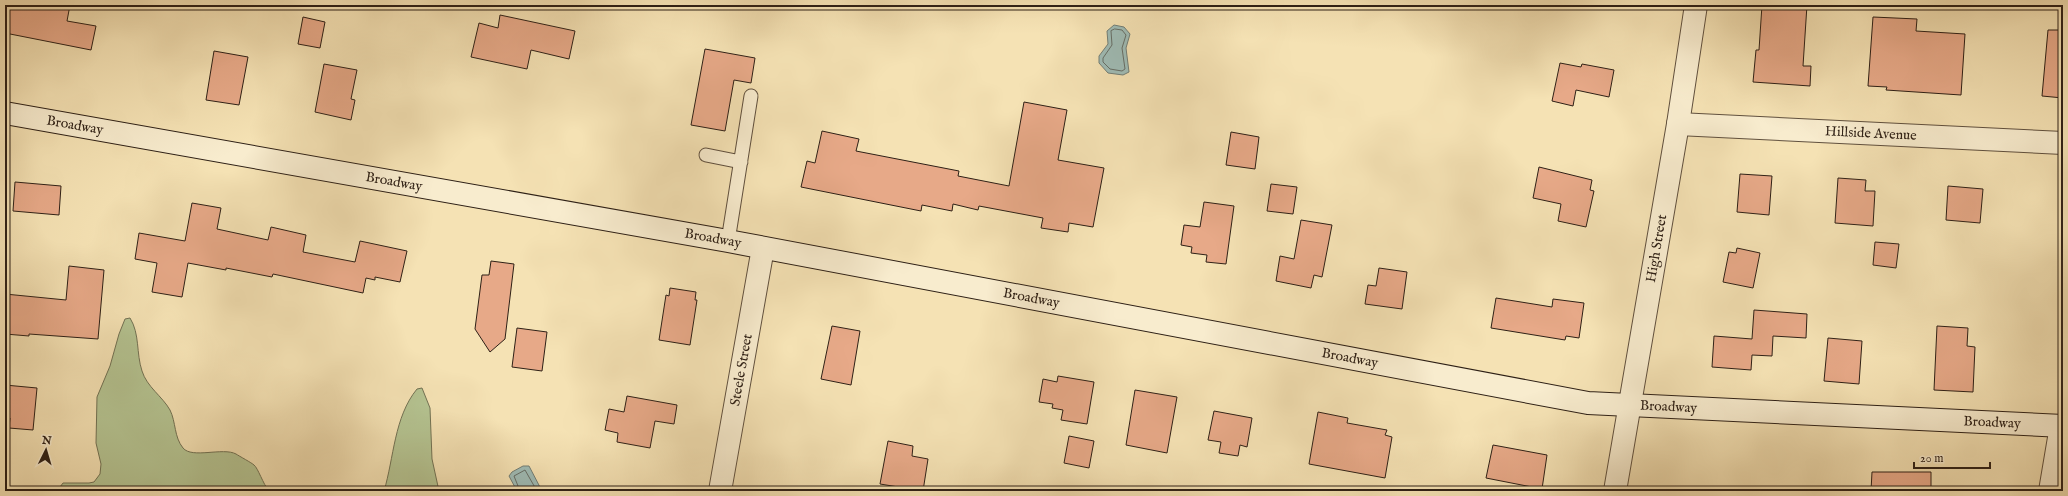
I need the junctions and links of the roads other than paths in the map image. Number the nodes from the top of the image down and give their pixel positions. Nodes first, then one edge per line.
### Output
1 (1696, 5) edge
2 (751, 96) dead end
3 (5, 113) edge
4 (1678, 124) junction
5 (2063, 143) edge
6 (706, 155) dead end
7 (741, 162) junction
8 (728, 241) junction
9 (763, 248) junction
10 (1629, 406) junction
11 (2062, 426) edge
12 (720, 491) edge
13 (1615, 491) edge
14 (2050, 491) edge

1 - 4 main road, High Street
2 - 7 lane
3 - 8 main road, Broadway
4 - 5 main road, Hillside Avenue
4 - 10 main road, High Street
6 - 7 lane
7 - 8 lane
8 - 9 main road, Broadway
9 - 10 main road, Broadway
9 - 12 main road, Steele Street
10 - 11 main road, Broadway
10 - 13 main road, High Street
11 - 14 main road

